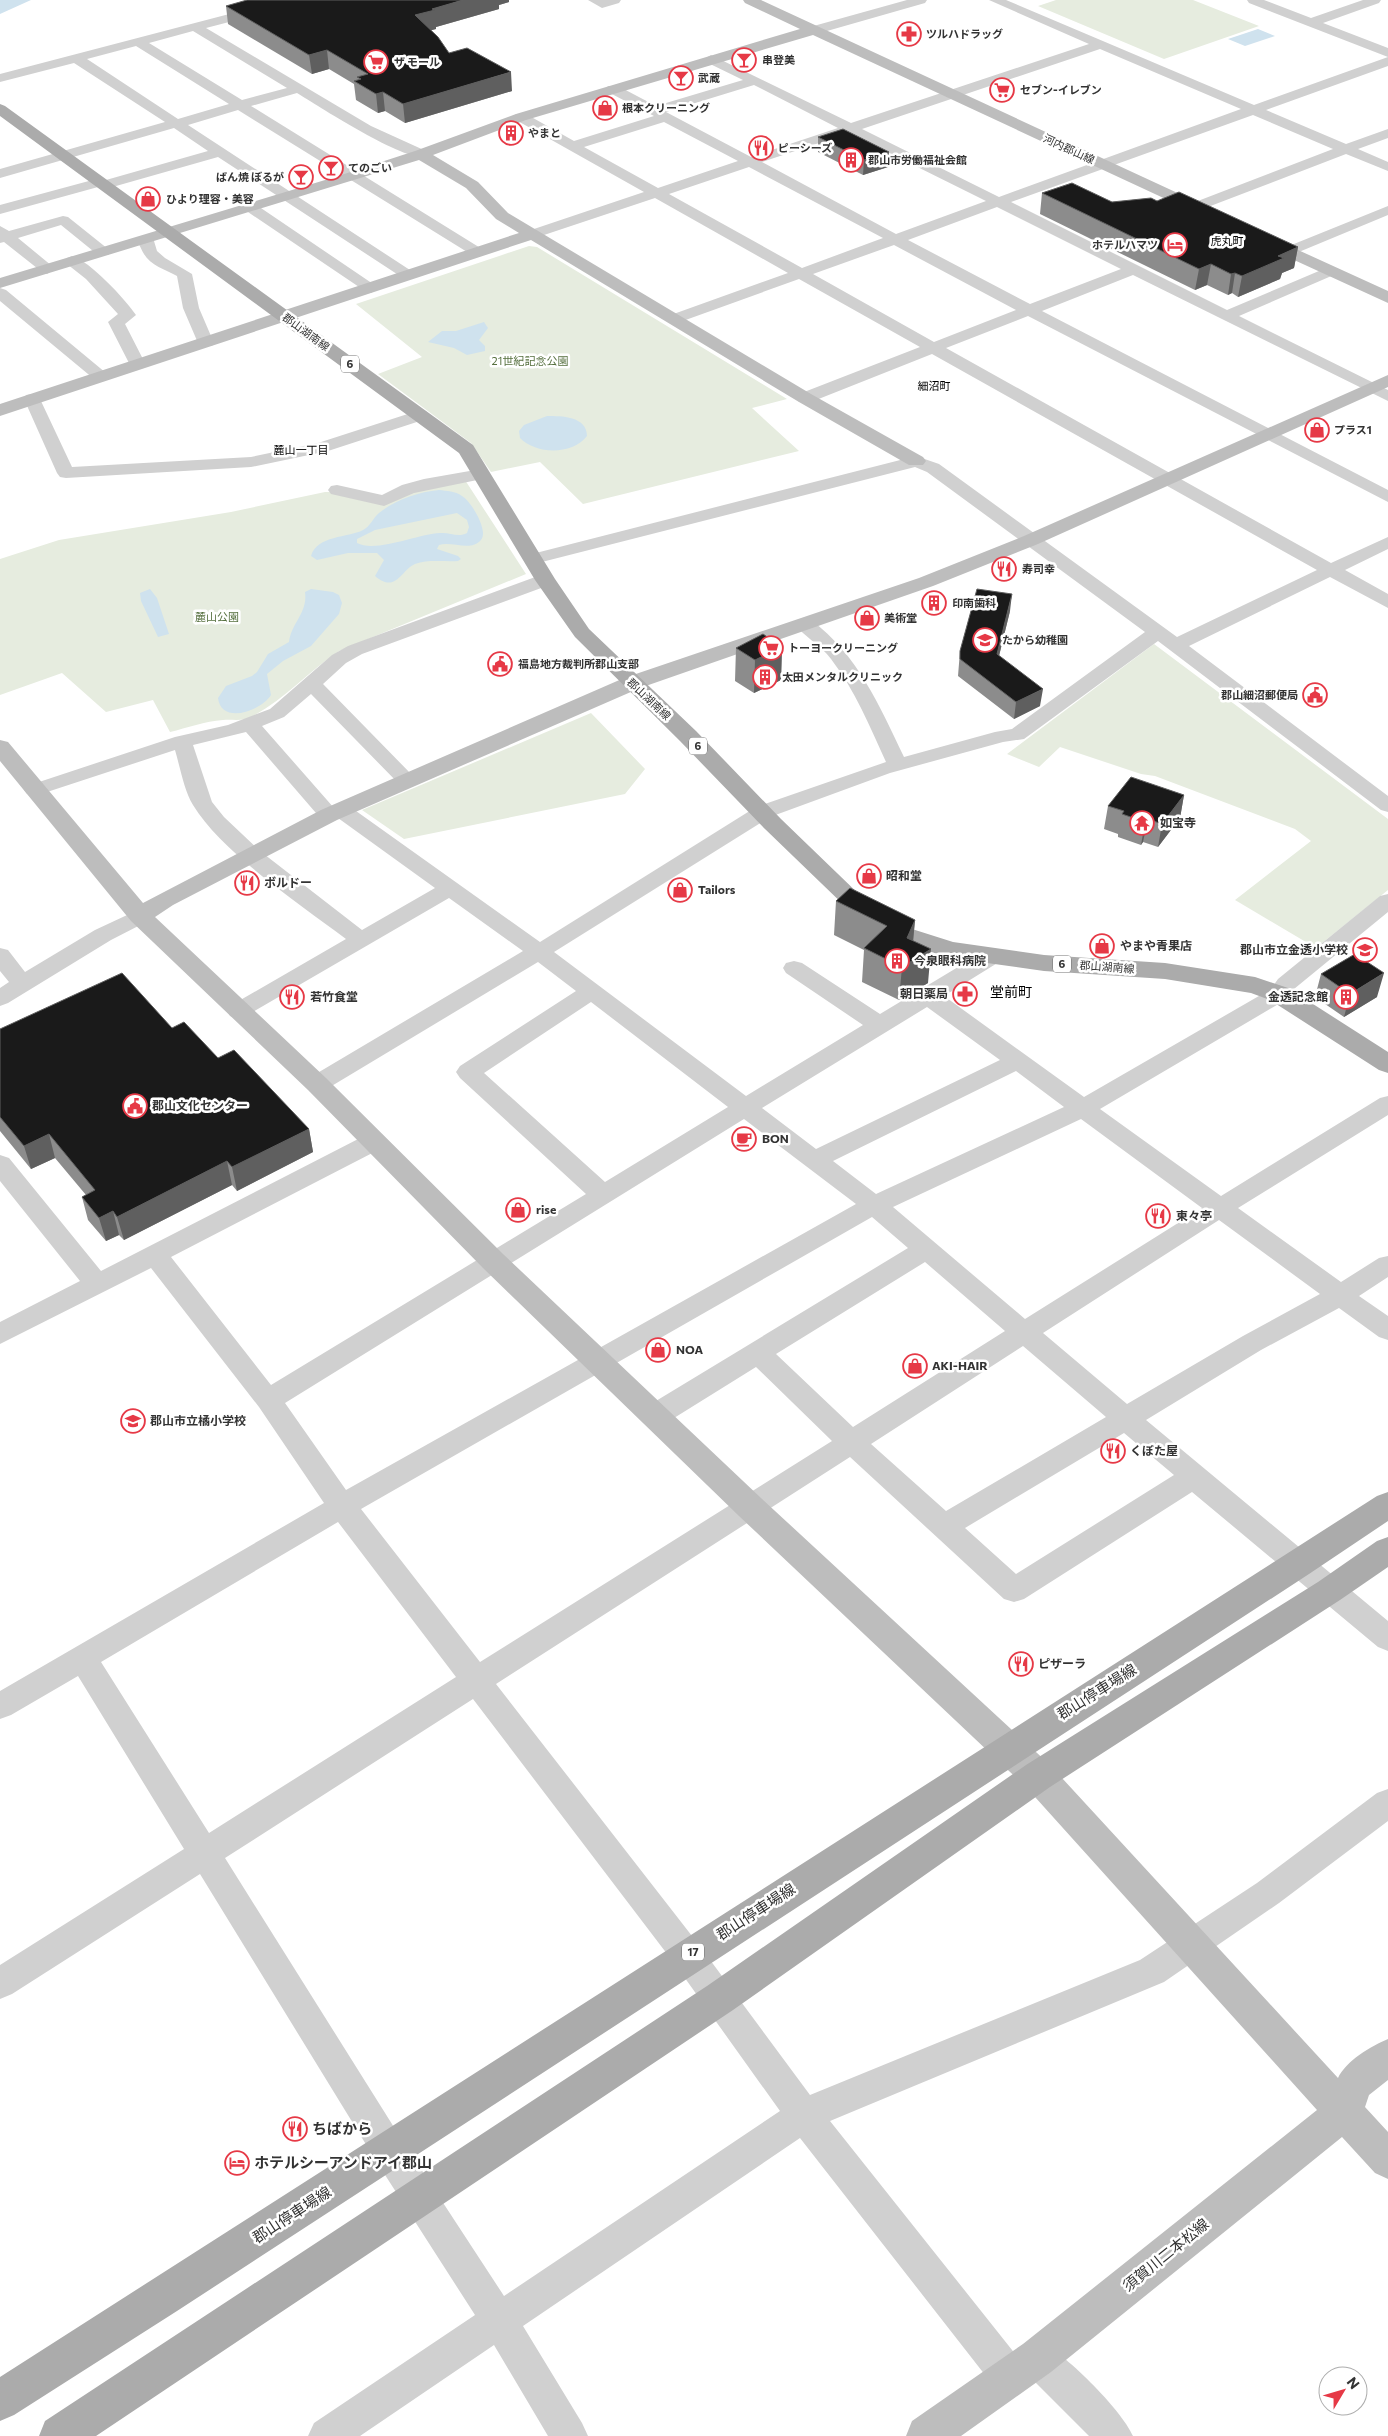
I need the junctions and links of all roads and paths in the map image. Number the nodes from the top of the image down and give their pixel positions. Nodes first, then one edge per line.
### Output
1 (298, 0) edge
2 (594, 0) edge
3 (615, 0) edge
4 (750, 0) edge
5 (921, 0) edge
6 (995, 0) edge
7 (1254, 0) edge
8 (1375, 0) edge
9 (1310, 22) junction
10 (195, 27) junction
11 (815, 30) junction
12 (138, 42) junction
13 (1100, 45) junction
14 (1388, 54) edge
15 (76, 58) junction
16 (711, 59) junction
17 (1388, 61) edge
18 (0, 78) edge
19 (754, 81) junction
20 (297, 89) junction
21 (613, 89) junction
22 (952, 95) junction
23 (240, 106) junction
24 (0, 109) edge
25 (1251, 110) junction
26 (660, 114) junction
27 (521, 117) junction
28 (176, 124) junction
29 (850, 128) junction
30 (1388, 134) edge
31 (572, 146) junction
32 (1346, 150) junction
33 (220, 152) junction
34 (421, 154) junction
35 (64, 156) junction
36 (751, 162) junction
37 (1103, 165) junction
38 (1388, 167) edge
39 (0, 174) edge
40 (353, 176) junction
41 (102, 184) junction
42 (656, 193) junction
43 (287, 196) junction
44 (997, 202) junction
45 (250, 207) junction
46 (1195, 207) junction
47 (0, 210) edge
48 (1388, 210) edge
49 (1221, 219) edge
50 (1246, 231) edge
51 (168, 232) junction
52 (533, 234) junction
53 (2, 235) edge
54 (895, 238) junction
55 (144, 240) junction
56 (1289, 251) junction
57 (103, 252) junction
58 (477, 252) junction
59 (72, 261) junction
60 (46, 269) junction
61 (1134, 269) junction
62 (1330, 271) junction
63 (801, 273) junction
64 (408, 275) junction
65 (0, 284) edge
66 (371, 288) junction
67 (0, 293) edge
68 (1386, 295) edge
69 (1029, 310) junction
70 (1228, 315) junction
71 (285, 316) junction
72 (674, 319) junction
73 (206, 343) junction
74 (934, 347) junction
75 (138, 365) junction
76 (100, 376) junction
77 (1382, 388) edge
78 (805, 398) junction
79 (32, 399) junction
80 (0, 410) edge
81 (420, 415) junction
82 (1266, 434) junction
83 (916, 461) junction
84 (481, 474) junction
85 (1168, 479) junction
86 (337, 490) dead end
87 (1388, 497) edge
88 (1031, 540) junction
89 (1388, 542) edge
90 (534, 560) junction
91 (1331, 570) junction
92 (545, 580) junction
93 (1388, 602) edge
94 (804, 624) junction
95 (1157, 632) junction
96 (1176, 645) junction
97 (310, 683) junction
98 (632, 683) junction
99 (249, 724) junction
100 (182, 741) junction
101 (0, 747) edge
102 (898, 765) junction
103 (407, 781) junction
104 (34, 790) junction
105 (1388, 806) edge
106 (763, 812) junction
107 (336, 813) junction
108 (252, 856) junction
109 (451, 888) junction
110 (1388, 901) edge
111 (140, 916) junction
112 (361, 940) junction
113 (539, 952) junction
114 (0, 955) edge
115 (991, 956) junction
116 (794, 968) dead end
117 (22, 984) junction
118 (592, 991) junction
119 (1279, 994) junction
120 (928, 996) junction
121 (0, 998) edge
122 (238, 1011) junction
123 (880, 1025) junction
124 (1017, 1061) junction
125 (1388, 1064) edge
126 (316, 1084) junction
127 (1388, 1104) edge
128 (746, 1108) junction
129 (1083, 1108) junction
130 (373, 1142) junction
131 (815, 1160) junction
132 (0, 1164) edge
133 (603, 1195) junction
134 (874, 1205) junction
135 (1220, 1208) junction
136 (927, 1249) junction
137 (154, 1253) junction
138 (493, 1261) junction
139 (1388, 1265) edge
140 (97, 1284) junction
141 (1340, 1295) junction
142 (1388, 1330) edge
143 (1025, 1332) junction
144 (0, 1334) edge
145 (758, 1353) junction
146 (598, 1360) junction
147 (268, 1400) junction
148 (656, 1416) junction
149 (1126, 1418) junction
150 (851, 1442) junction
151 (1196, 1476) junction
152 (1388, 1505) edge
153 (342, 1506) junction
154 (750, 1507) junction
155 (944, 1526) junction
156 (1388, 1550) edge
157 (1298, 1565) junction
158 (1329, 1591) junction
159 (1388, 1638) edge
160 (83, 1658) junction
161 (476, 1680) junction
162 (0, 1706) edge
163 (1010, 1748) junction
164 (1038, 1776) junction
165 (1388, 1803) edge
166 (204, 1853) junction
167 (1192, 1945) junction
168 (688, 1956) junction
169 (0, 1983) edge
170 (720, 1998) junction
171 (1388, 2058) edge
172 (1345, 2111) junction
173 (804, 2115) junction
174 (390, 2152) junction
175 (1388, 2160) edge
176 (421, 2198) junction
177 (500, 2322) junction
178 (1023, 2367) junction
179 (0, 2401) edge
180 (60, 2436) edge
181 (327, 2436) edge
182 (569, 2436) edge
183 (927, 2436) edge
184 (1114, 2436) edge

1 - 10 street
2 - 3 street
4 - 11 street, 河内郡山線
5 - 11 street
6 - 13 street
7 - 9 street
8 - 9 street
9 - 14 street
10 - 12 street
10 - 20 street
11 - 16 street
11 - 22 street, 河内郡山線
12 - 15 street
12 - 23 street
13 - 22 street
13 - 25 street
15 - 18 street
15 - 28 street
16 - 19 street
16 - 21 street
17 - 25 street
19 - 26 street
19 - 29 street
20 - 23 street
20 - 34 street
21 - 26 street
21 - 27 street
22 - 29 street
22 - 37 street, 河内郡山線
23 - 28 street
23 - 40 street
24 - 35 main road, 郡山湖南線 / 6
25 - 32 street
25 - 37 street
26 - 31 street
26 - 36 street
27 - 31 street
27 - 34 street
28 - 33 street
28 - 35 street
29 - 36 street
29 - 44 street
30 - 32 street
31 - 42 street
32 - 38 street
32 - 46 street
33 - 41 street
33 - 43 street
34 - 40 street
34 - 52 street
35 - 39 street
35 - 41 main road, 郡山湖南線 / 6
36 - 42 street
36 - 54 street
37 - 44 street
37 - 46 street, 河内郡山線
40 - 43 street
40 - 58 street
41 - 47 street
41 - 51 main road, 郡山湖南線 / 6
42 - 52 street
42 - 63 street
43 - 45 street
43 - 64 street
44 - 54 street
44 - 61 street
45 - 51 street
45 - 66 street
46 - 49 street, 河内郡山線
48 - 56 street
50 - 56 street
51 - 55 street
51 - 71 main road, 郡山湖南線 / 6
52 - 58 street
52 - 72 street
53 - 57 street
53 - 60 street
54 - 63 street
54 - 69 street
55 - 57 street
55 - 73 street
56 - 62 street
57 - 59 street
58 - 64 street
59 - 60 street
59 - 75 street
60 - 65 street
61 - 69 street
61 - 70 street
62 - 68 street
62 - 70 street
63 - 72 street
63 - 74 street
64 - 66 street
66 - 71 street
67 - 76 street
69 - 74 street
69 - 82 street
70 - 77 street
71 - 73 street
71 - 81 main road, 郡山湖南線 / 6
72 - 78 street
73 - 75 street
74 - 78 street
74 - 85 street
75 - 76 street
76 - 79 street
77 - 82 street
78 - 83 street
79 - 80 street
79 - 81 street
81 - 84 main road, 郡山湖南線 / 6
82 - 85 street
82 - 87 street
83 - 88 street
83 - 90 street
84 - 86 street
84 - 90 main road, 郡山湖南線 / 6
85 - 88 street
85 - 91 street
88 - 94 street
88 - 95 street
89 - 91 street
90 - 92 main road, 郡山湖南線 / 6
91 - 93 street
91 - 96 street
92 - 97 street
92 - 98 main road, 郡山湖南線 / 6
94 - 98 street
94 - 102 street
95 - 96 street
95 - 102 street
96 - 105 street
97 - 99 street
97 - 103 street
98 - 103 street
98 - 106 main road, 郡山湖南線 / 6
99 - 100 street
99 - 107 street
100 - 104 street
100 - 108 street
101 - 104 street
102 - 106 street
103 - 107 street
104 - 111 street
106 - 113 street
106 - 115 main road, 郡山湖南線 / 6
107 - 108 street
107 - 109 street
108 - 111 street
108 - 112 street
109 - 112 street
109 - 113 street
110 - 119 street
111 - 117 street
111 - 122 street
112 - 122 street
113 - 118 street
113 - 126 street
114 - 117 street
115 - 119 main road, 郡山湖南線 / 6
115 - 120 street
116 - 123 street
117 - 121 street
118 - 128 street
118 - 133 street
119 - 125 main road, 郡山湖南線 / 6
119 - 129 street
120 - 123 street
120 - 124 street
122 - 126 street
123 - 128 street
124 - 129 street
124 - 131 street
126 - 130 street
127 - 135 street
128 - 131 street
128 - 133 street
129 - 134 street
129 - 135 street
130 - 137 street
130 - 138 street
131 - 134 street
132 - 140 street
133 - 138 street
134 - 136 street
134 - 146 street
135 - 141 street
135 - 143 street
136 - 143 street
136 - 145 street
137 - 140 street
137 - 147 street
138 - 146 street
138 - 147 street
139 - 141 street
140 - 144 street
141 - 142 street
141 - 149 street
143 - 149 street
143 - 150 street
145 - 148 street
145 - 150 street
146 - 148 street
146 - 153 street
147 - 153 street
148 - 154 street
149 - 151 street
149 - 155 street
150 - 154 street
150 - 155 street
151 - 155 street
151 - 157 street
152 - 157 main road, 郡山停車場線 / 17
153 - 160 street
153 - 161 street
154 - 161 street
154 - 163 street
156 - 158 main road
157 - 158 street
157 - 163 main road, 郡山停車場線 / 17
158 - 159 street
158 - 164 main road
160 - 162 street
160 - 166 street
161 - 166 street
161 - 168 street
163 - 164 street
163 - 168 main road, 郡山停車場線 / 17
164 - 167 street
164 - 170 main road
165 - 167 street
166 - 169 street
166 - 174 street
167 - 172 street
167 - 173 street
168 - 170 street
168 - 174 main road, 郡山停車場線 / 17
170 - 173 street
170 - 176 main road
171 - 172 street, 須賀川二本松線
172 - 175 street
172 - 178 street, 須賀川二本松線
173 - 177 street
173 - 178 street
174 - 176 street
174 - 179 main road, 郡山停車場線 / 17
176 - 177 street
176 - 180 main road
177 - 181 street
177 - 182 street
178 - 183 street, 須賀川二本松線
178 - 184 street

